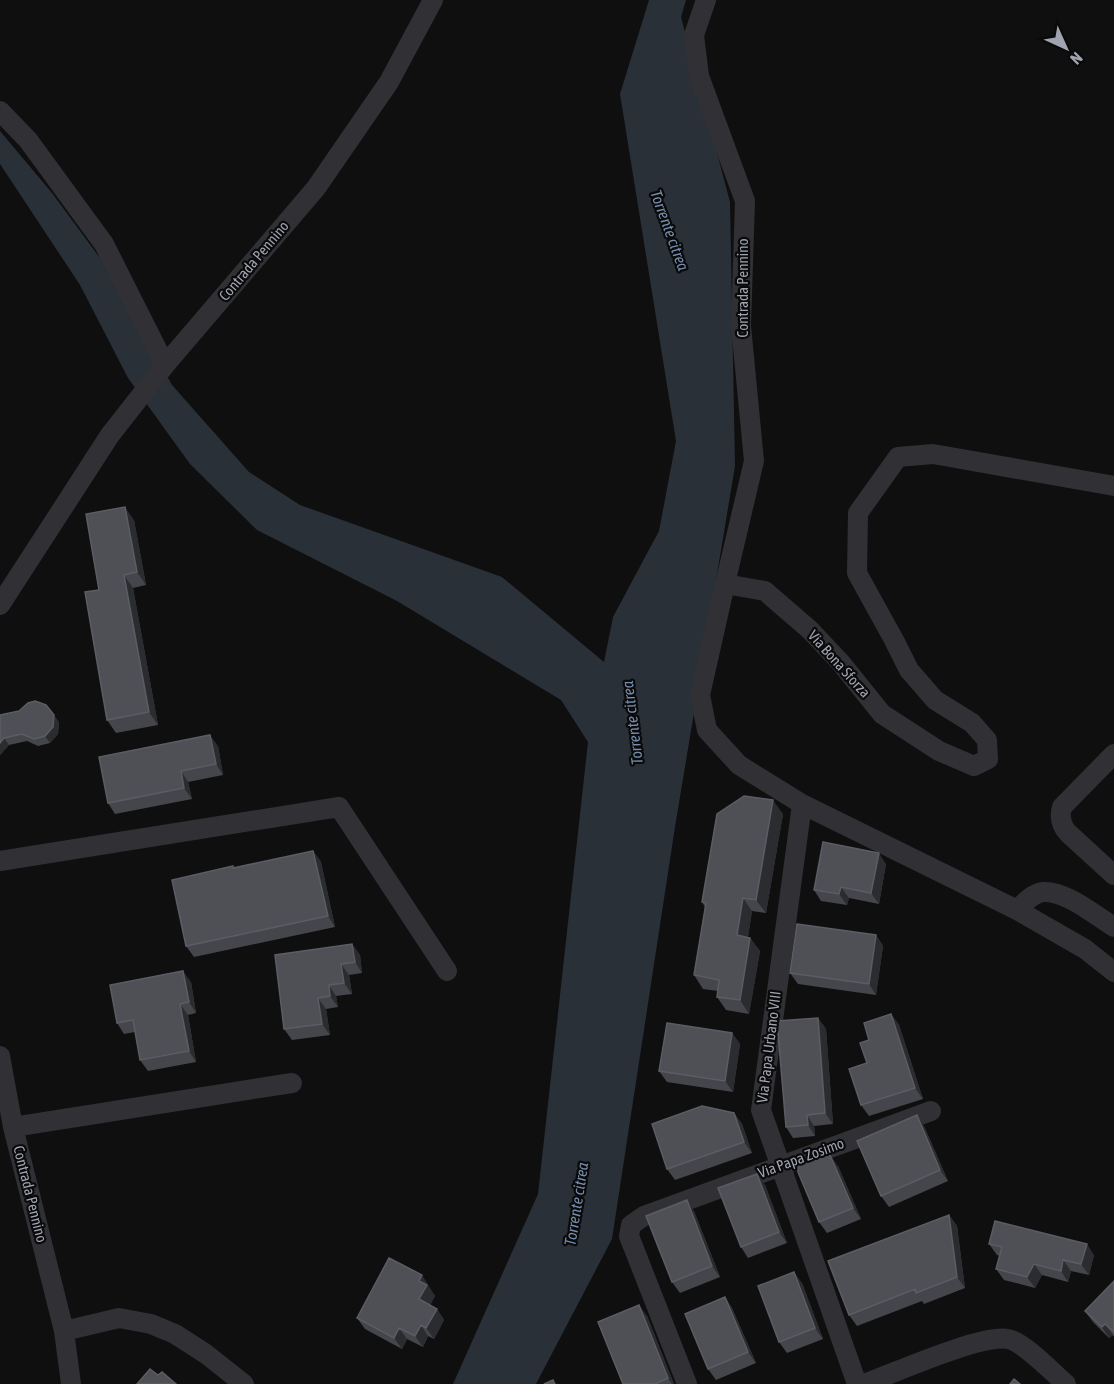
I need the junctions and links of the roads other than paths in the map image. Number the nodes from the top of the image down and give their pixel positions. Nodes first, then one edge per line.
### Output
1 (433, 0) edge
2 (706, 0) edge
3 (0, 111) edge
4 (165, 365) junction
5 (1114, 486) edge
6 (725, 584) junction
7 (0, 605) edge
8 (1114, 754) edge
9 (802, 804) junction
10 (0, 861) edge
11 (1114, 875) edge
12 (1017, 910) junction
13 (1114, 927) edge
14 (447, 971) dead end
15 (1114, 972) edge
16 (0, 1056) edge
17 (292, 1083) dead end
18 (930, 1111) dead end
19 (13, 1127) junction
20 (779, 1166) junction
21 (64, 1331) junction
22 (71, 1384) edge
23 (244, 1384) edge
24 (687, 1384) edge
25 (857, 1384) edge
26 (864, 1384) edge
27 (1066, 1384) edge

1 - 4 street, Contrada Pennino
2 - 6 street, Contrada Pennino
3 - 4 street
4 - 7 street, Contrada Pennino
5 - 6 street, Via Bona Sforza
6 - 9 street
8 - 11 street
9 - 12 street
9 - 20 street, Via Papa Urbano VIII
10 - 14 street
12 - 13 street
12 - 15 street
16 - 19 street, Contrada Pennino
17 - 19 street
18 - 20 street, Via Papa Zosimo
19 - 21 street, Contrada Pennino
20 - 24 street, Via Papa Zosimo
20 - 25 street, Via Papa Urbano VIII
21 - 22 street, Contrada Pennino
21 - 23 street
26 - 27 street

